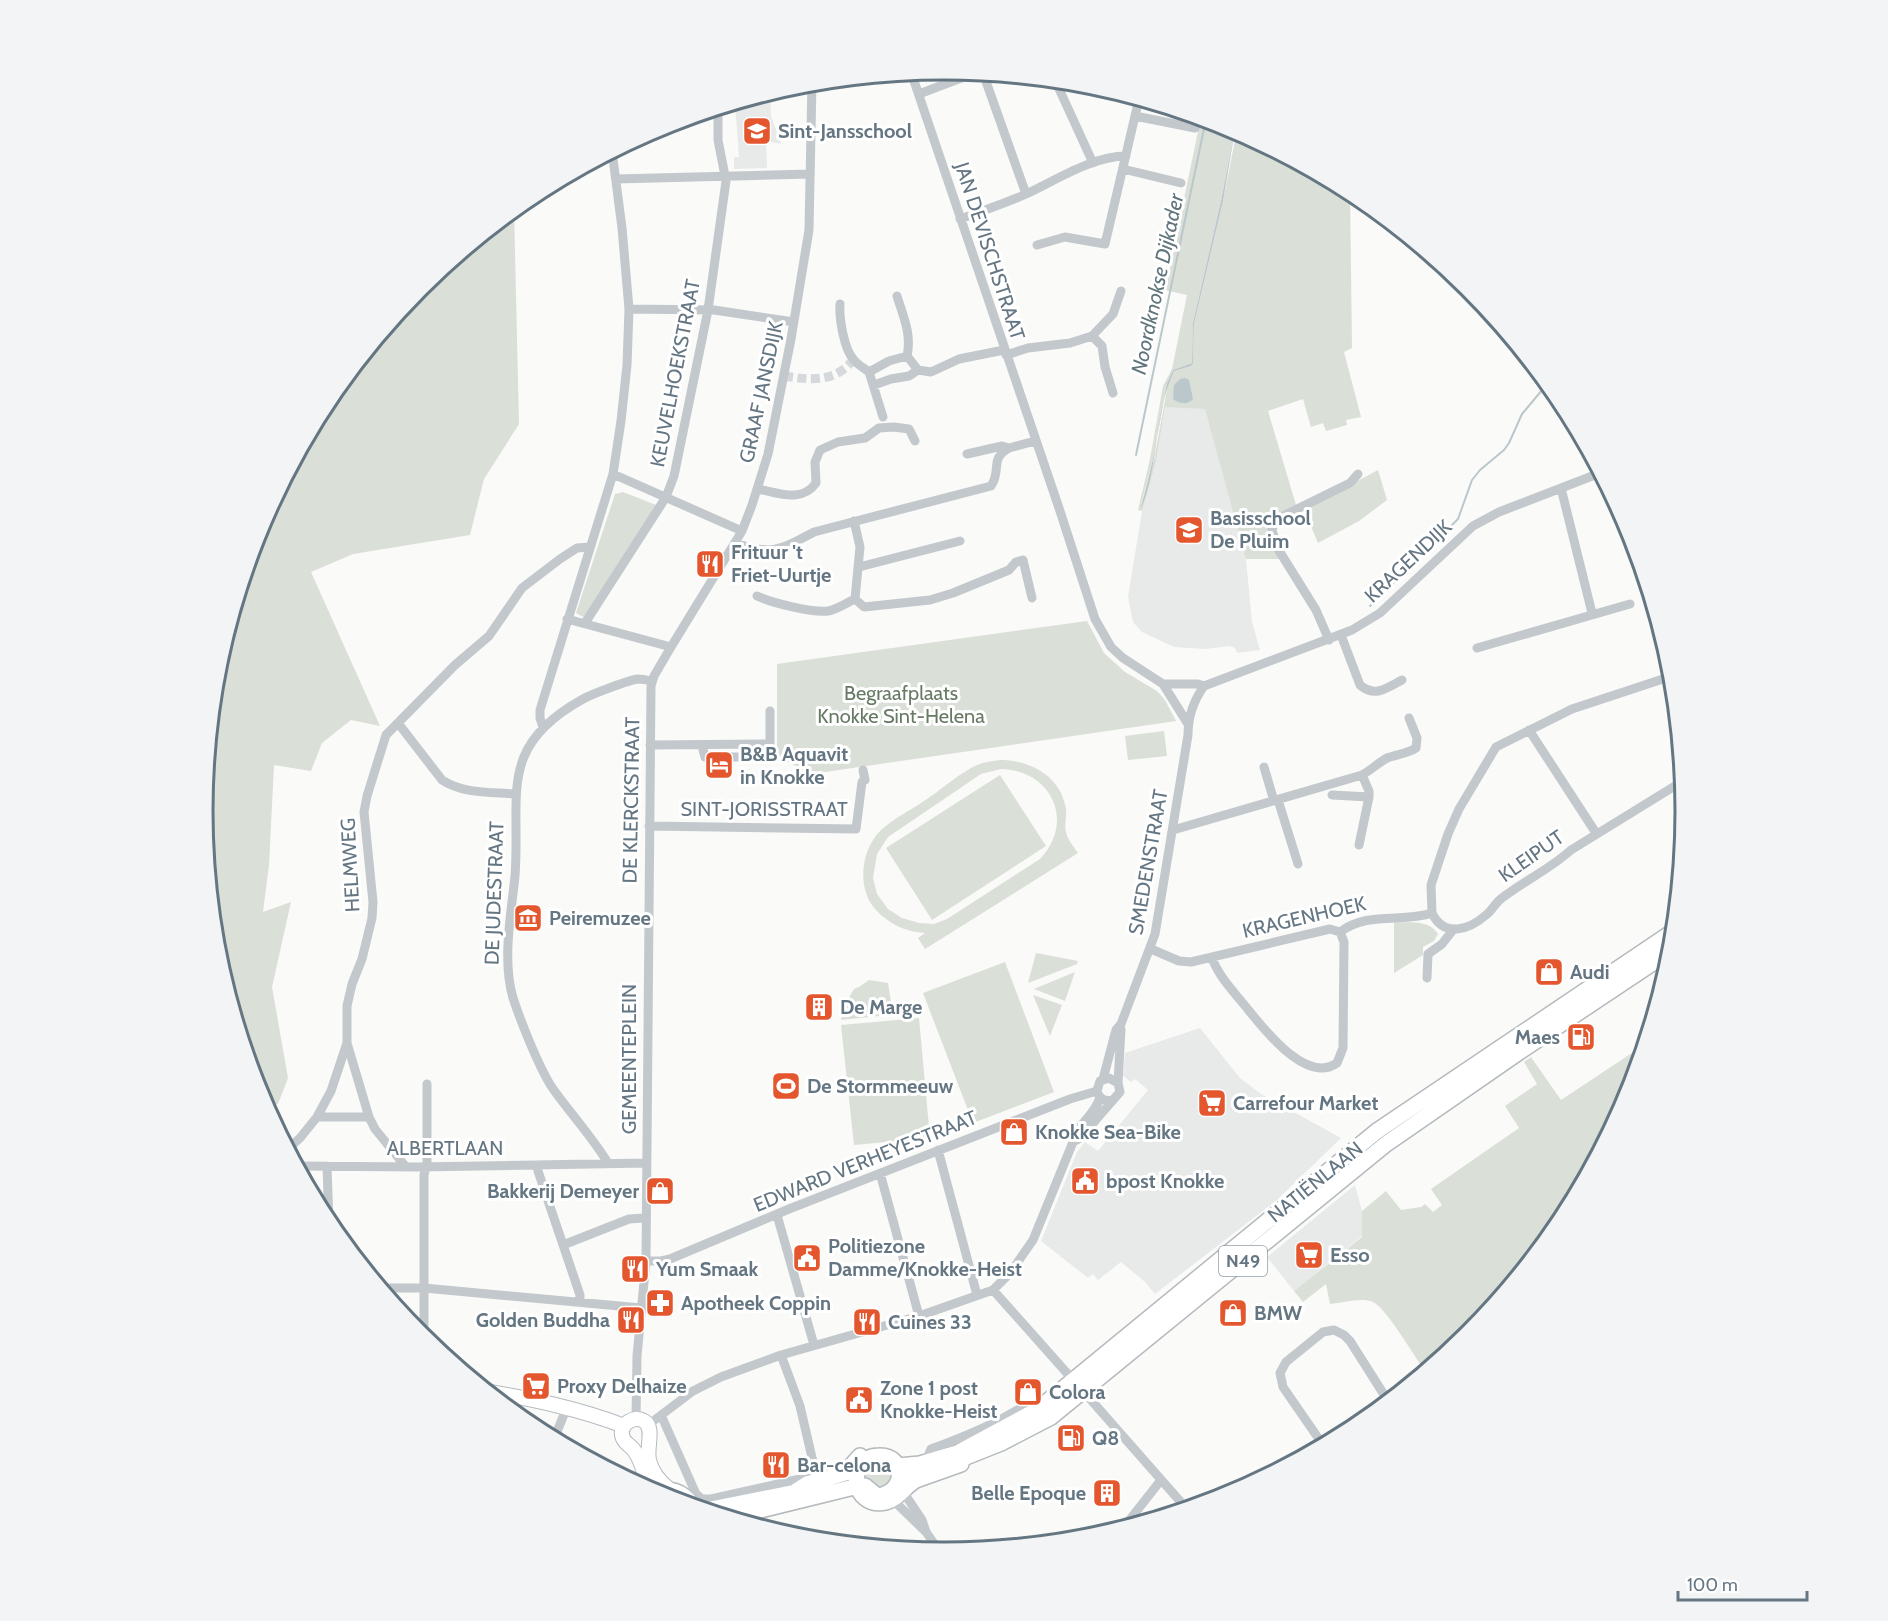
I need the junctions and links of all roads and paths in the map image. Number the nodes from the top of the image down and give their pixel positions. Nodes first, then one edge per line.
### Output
1 (949, 80) edge
2 (914, 81) edge
3 (986, 81) edge
4 (1059, 89) edge
5 (812, 92) edge
6 (919, 94) junction
7 (1138, 105) edge
8 (718, 115) edge
9 (1135, 116) junction
10 (1195, 128) dead end
11 (1126, 156) junction
12 (613, 159) edge
13 (1094, 162) junction
14 (1123, 169) junction
15 (810, 174) junction
16 (723, 175) junction
17 (616, 179) junction
18 (1181, 183) dead end
19 (1026, 194) junction
20 (960, 219) junction
21 (1037, 246) dead end
22 (1121, 291) dead end
23 (897, 296) dead end
24 (840, 304) dead end
25 (629, 309) junction
26 (708, 310) junction
27 (794, 322) junction
28 (1092, 336) junction
29 (1005, 352) junction
30 (907, 356) junction
31 (918, 370) junction
32 (869, 372) junction
33 (874, 385) junction
34 (1113, 393) dead end
35 (883, 417) junction
36 (894, 427) junction
37 (879, 428) junction
38 (915, 441) dead end
39 (1035, 441) junction
40 (1009, 448) junction
41 (967, 454) dead end
42 (613, 474) junction
43 (1358, 474) dead end
44 (1594, 475) edge
45 (1561, 488) junction
46 (758, 489) junction
47 (666, 497) junction
48 (854, 521) junction
49 (742, 531) junction
50 (960, 541) dead end
51 (735, 543) junction
52 (590, 547) junction
53 (859, 567) junction
54 (757, 596) dead end
55 (1032, 598) dead end
56 (855, 599) junction
57 (1630, 604) dead end
58 (1592, 613) junction
59 (567, 619) junction
60 (585, 623) junction
61 (1341, 635) junction
62 (1329, 640) junction
63 (671, 647) junction
64 (1477, 648) dead end
65 (1663, 679) edge
66 (1402, 680) dead end
67 (652, 681) junction
68 (1163, 684) junction
69 (1204, 686) junction
70 (770, 711) dead end
71 (1409, 718) dead end
72 (398, 723) junction
73 (1188, 724) junction
74 (543, 727) junction
75 (1530, 730) junction
76 (650, 745) junction
77 (702, 746) junction
78 (767, 757) dead end
79 (1264, 767) dead end
80 (863, 770) dead end
81 (1362, 775) junction
82 (1674, 786) edge
83 (515, 794) junction
84 (1332, 795) dead end
85 (1369, 797) junction
86 (1276, 800) junction
87 (649, 826) junction
88 (1173, 830) junction
89 (1596, 833) junction
90 (1359, 845) dead end
91 (1298, 864) dead end
92 (1432, 913) junction
93 (1453, 930) junction
94 (1340, 932) junction
95 (1664, 938) edge
96 (1151, 949) junction
97 (647, 956) joint
98 (1212, 958) junction
99 (1660, 958) edge
100 (1427, 978) dead end
101 (1121, 1024) junction
102 (347, 1043) junction
103 (1102, 1079) junction
104 (1118, 1083) junction
105 (427, 1084) dead end
106 (1098, 1094) junction
107 (1113, 1100) junction
108 (317, 1117) junction
109 (369, 1117) junction
110 (1073, 1142) junction
111 (293, 1144) edge
112 (938, 1150) junction
113 (593, 1163) joint
114 (608, 1163) junction
115 (646, 1163) junction
116 (537, 1165) junction
117 (306, 1166) edge
118 (327, 1166) junction
119 (406, 1167) junction
120 (425, 1167) junction
121 (880, 1173) junction
122 (328, 1204) edge
123 (777, 1215) junction
124 (645, 1218) junction
125 (563, 1245) junction
126 (646, 1261) junction
127 (391, 1288) edge
128 (423, 1288) junction
129 (993, 1290) junction
130 (977, 1295) junction
131 (580, 1302) junction
132 (641, 1308) junction
133 (920, 1316) junction
134 (424, 1323) edge
135 (814, 1345) junction
136 (781, 1355) junction
137 (1079, 1386) junction
138 (1383, 1394) edge
139 (506, 1395) edge
140 (520, 1405) edge
141 (1042, 1406) junction
142 (566, 1411) junction
143 (661, 1415) junction
144 (632, 1426) junction
145 (558, 1431) edge
146 (1318, 1438) edge
147 (647, 1443) junction
148 (632, 1447) junction
149 (972, 1450) junction
150 (928, 1456) junction
151 (644, 1477) edge
152 (816, 1478) junction
153 (1161, 1480) junction
154 (855, 1483) junction
155 (898, 1484) junction
156 (667, 1487) edge
157 (798, 1496) junction
158 (1181, 1502) edge
159 (723, 1507) edge
160 (743, 1513) edge
161 (1132, 1517) edge
162 (933, 1542) edge

1 - 6 street
2 - 6 street, JAN DEVISCHSTRAAT
3 - 19 street
4 - 13 street
5 - 15 street, GRAAF JANSDIJK
6 - 20 street, JAN DEVISCHSTRAAT
7 - 9 street
8 - 16 street, KEUVELHOEKSTRAAT
9 - 10 street
9 - 11 street
11 - 13 street
11 - 14 street
12 - 17 street
13 - 19 street
14 - 18 street
14 - 21 street
15 - 16 street
15 - 27 street, GRAAF JANSDIJK
16 - 17 street
16 - 26 street, KEUVELHOEKSTRAAT
17 - 25 street
19 - 20 street
20 - 29 street, JAN DEVISCHSTRAAT
22 - 28 street
23 - 30 street
24 - 32 street
25 - 26 street
25 - 42 street
26 - 27 street
26 - 47 street, KEUVELHOEKSTRAAT
27 - 46 street, GRAAF JANSDIJK
28 - 29 street
28 - 34 street
29 - 31 street
29 - 39 street, JAN DEVISCHSTRAAT
30 - 31 street
30 - 32 street
31 - 33 street
32 - 33 street
33 - 35 street
35 - 36 street
35 - 37 street
36 - 37 street
36 - 38 street
37 - 46 street
39 - 40 street
39 - 68 street, JAN DEVISCHSTRAAT
40 - 41 street
40 - 48 street
42 - 47 street
42 - 52 street
43 - 62 street
44 - 45 street, KRAGENDIJK
45 - 58 street
45 - 61 street, KRAGENDIJK
46 - 49 street, GRAAF JANSDIJK
47 - 49 street
47 - 60 street, KEUVELHOEKSTRAAT
48 - 51 street
48 - 53 street
49 - 51 street, GRAAF JANSDIJK
50 - 53 street
51 - 63 street, GRAAF JANSDIJK
52 - 59 street
52 - 72 street, HELMWEG
53 - 56 street
54 - 56 street
55 - 56 street
57 - 58 street
58 - 64 street
59 - 60 street
59 - 74 street
60 - 63 street
61 - 62 street, KRAGENDIJK
61 - 66 street
62 - 69 street, KRAGENDIJK
63 - 67 street, GRAAF JANSDIJK
65 - 75 street
67 - 74 street, DE JUDESTRAAT
67 - 76 street, DE KLERCKSTRAAT
68 - 69 street, KRAGENDIJK
68 - 73 street, JAN DEVISCHSTRAAT
69 - 73 street, SMEDENSTRAAT
70 - 77 street
71 - 81 street
72 - 83 street
72 - 102 street, HELMWEG
73 - 88 street, SMEDENSTRAAT
74 - 83 street, DE JUDESTRAAT
75 - 89 street
75 - 92 street
76 - 77 street
76 - 87 street, DE KLERCKSTRAAT
77 - 78 street
79 - 86 street
80 - 87 street, SINT-JORISSTRAAT
81 - 85 street
81 - 86 street
82 - 89 street, KLEIPUT
83 - 114 street, DE JUDESTRAAT
84 - 85 street
85 - 90 street
86 - 88 street
86 - 91 street
87 - 97 street, DE KLERCKSTRAAT
88 - 96 street, SMEDENSTRAAT
89 - 93 street, KLEIPUT
92 - 93 street
92 - 94 street, KRAGENHOEK
93 - 100 street, KLEIPUT
94 - 98 street, KRAGENHOEK
94 - 98 street
95 - 137 main road, NATIËNLAAN / N49
96 - 98 street, KRAGENHOEK
96 - 101 street, SMEDENSTRAAT
97 - 115 street, GEMEENTEPLEIN
99 - 137 main road, NATIËNLAAN / N49
101 - 103 street, SMEDENSTRAAT
101 - 104 street, SMEDENSTRAAT
102 - 108 street, HELMWEG
102 - 109 street
103 - 104 street
103 - 106 street
104 - 107 street
105 - 120 street
106 - 107 street
106 - 110 street
106 - 112 street, EDWARD VERHEYESTRAAT
107 - 110 street
108 - 109 street
108 - 111 street, HELMWEG
109 - 119 street
110 - 129 street
112 - 121 street, EDWARD VERHEYESTRAAT
112 - 130 street
113 - 114 street, GEMEENTEPLEIN
113 - 116 street, ALBERTLAAN
114 - 115 street, GEMEENTEPLEIN
115 - 124 street, GEMEENTEPLEIN
116 - 120 street, ALBERTLAAN
116 - 125 street
117 - 118 street, ALBERTLAAN
118 - 119 street, ALBERTLAAN
118 - 122 street
119 - 120 street, ALBERTLAAN
120 - 128 street
121 - 123 street, EDWARD VERHEYESTRAAT
121 - 133 street
123 - 126 street, EDWARD VERHEYESTRAAT
123 - 135 street
124 - 125 street
124 - 126 street, GEMEENTEPLEIN
125 - 131 street
126 - 132 street, GEMEENTEPLEIN
127 - 128 street
128 - 131 street
128 - 134 street
129 - 130 street
129 - 137 street
130 - 133 street
131 - 132 street
132 - 144 street, GEMEENTEPLEIN
133 - 135 street
135 - 136 street
136 - 143 street
136 - 152 street
137 - 141 main road, NATIËNLAAN / N49
137 - 149 main road, NATIËNLAAN / N49
137 - 153 street
138 - 146 street
139 - 142 main road
140 - 142 main road
141 - 149 main road, NATIËNLAAN / N49
141 - 150 street
142 - 144 main road
142 - 145 street
143 - 144 street
143 - 152 street
144 - 147 main road
144 - 148 main road
147 - 148 main road
147 - 156 main road
148 - 151 main road
149 - 150 main road, NATIËNLAAN / N49
149 - 155 main road, NATIËNLAAN / N49
150 - 154 main road, N49
152 - 154 main road, N49
152 - 157 main road, N49
153 - 158 street
153 - 161 street
154 - 155 main road, NATIËNLAAN / N49
154 - 155 main road, N49
154 - 157 main road, N49
155 - 162 street
157 - 159 main road, N49
157 - 160 main road, N49

